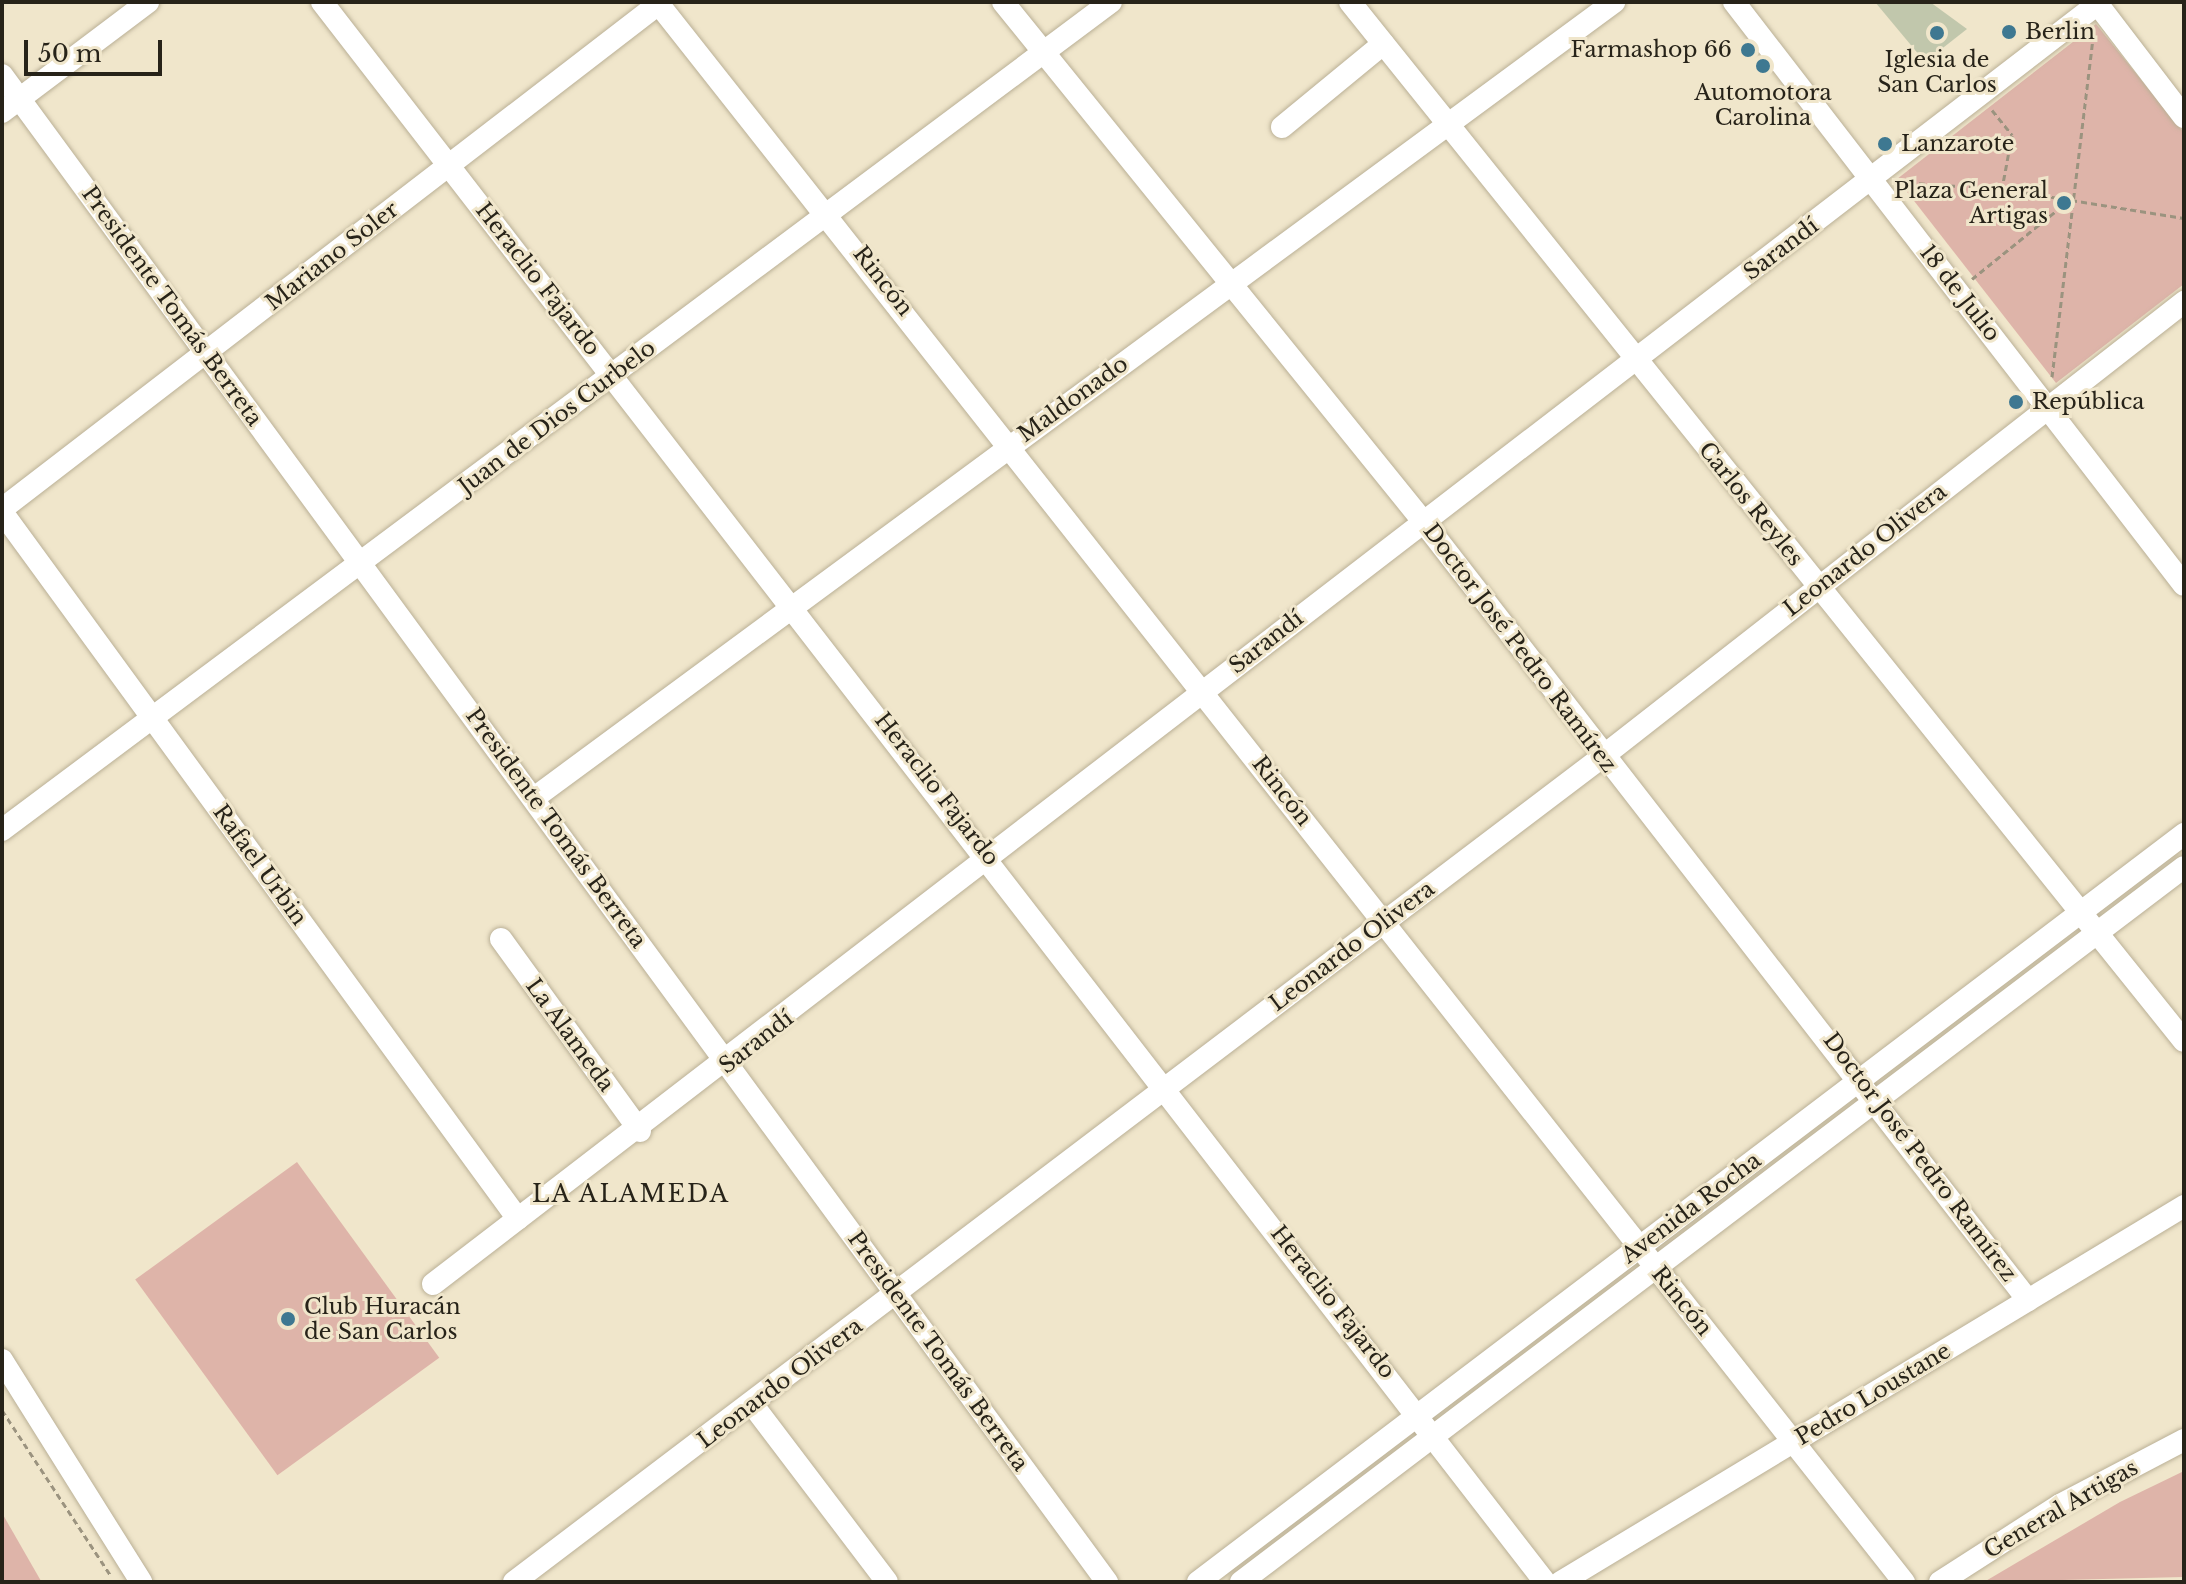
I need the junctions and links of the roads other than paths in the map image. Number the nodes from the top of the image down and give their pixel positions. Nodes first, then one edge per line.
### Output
1 (148, 2) edge
2 (322, 2) edge
3 (1003, 2) edge
4 (1111, 2) edge
5 (1350, 2) edge
6 (1614, 2) edge
7 (1734, 2) edge
8 (659, 3) edge
9 (2098, 3) edge
10 (1383, 44) junction
11 (1044, 53) junction
12 (2, 75) edge
13 (11, 106) edge
14 (2184, 117) edge
15 (1447, 125) junction
16 (1282, 127) dead end
17 (449, 165) junction
18 (1872, 180) junction
19 (828, 212) junction
20 (1232, 283) junction
21 (2184, 302) edge
22 (206, 353) junction
23 (1636, 360) junction
24 (613, 374) junction
25 (2049, 408) junction
26 (1012, 444) junction
27 (2, 510) edge
28 (1422, 520) junction
29 (362, 564) junction
30 (2184, 585) edge
31 (1818, 587) junction
32 (793, 603) junction
33 (1203, 691) junction
34 (152, 717) junction
35 (1602, 757) junction
36 (534, 798) junction
37 (2, 830) edge
38 (2184, 834) edge
39 (990, 857) junction
40 (2184, 867) edge
41 (2083, 912) junction
42 (1383, 921) junction
43 (2099, 932) junction
44 (501, 939) dead end
45 (2184, 1041) edge
46 (728, 1063) junction
47 (1861, 1078) junction
48 (1167, 1086) junction
49 (1878, 1099) junction
50 (640, 1131) junction
51 (2184, 1206) edge
52 (518, 1219) junction
53 (1639, 1248) junction
54 (1656, 1268) junction
55 (433, 1284) dead end
56 (897, 1295) junction
57 (2028, 1300) junction
58 (2, 1360) edge
59 (752, 1404) junction
60 (1419, 1414) junction
61 (1435, 1435) junction
62 (2184, 1440) edge
63 (1794, 1442) junction
64 (141, 1582) edge
65 (514, 1582) edge
66 (887, 1582) edge
67 (1107, 1582) edge
68 (1198, 1582) edge
69 (1241, 1582) edge
70 (1545, 1582) edge
71 (1561, 1582) edge
72 (1904, 1582) edge
73 (1940, 1582) edge

1 - 13 street
2 - 17 street, Heraclio Fajardo
3 - 11 street, Doctor José Pedro Ramírez
4 - 11 street, Juan de Dios Curbelo
5 - 10 street, Carlos Reyles
6 - 15 street, Maldonado
7 - 18 street, 18 de Julio
8 - 17 street, Mariano Soler
8 - 19 street, Rincón
9 - 14 street
9 - 18 street, Sarandí
10 - 15 street, Carlos Reyles
10 - 16 street
11 - 19 street, Juan de Dios Curbelo
11 - 20 street, Doctor José Pedro Ramírez
12 - 13 street, Presidente Tomás Berreta
13 - 22 street, Presidente Tomás Berreta
15 - 20 street, Maldonado
15 - 23 street, Carlos Reyles
17 - 22 street, Mariano Soler
17 - 24 street, Heraclio Fajardo
18 - 23 street, Sarandí
18 - 25 street, 18 de Julio
19 - 24 street, Juan de Dios Curbelo
19 - 26 street, Rincón
20 - 26 street, Maldonado
20 - 28 street, Doctor José Pedro Ramírez
21 - 25 street, Leonardo Olivera
22 - 27 street, Mariano Soler
22 - 29 street, Presidente Tomás Berreta
23 - 28 street, Sarandí
23 - 31 street, Carlos Reyles
24 - 29 street, Juan de Dios Curbelo
24 - 32 street, Heraclio Fajardo
25 - 30 street, 18 de Julio
25 - 31 street, Leonardo Olivera
26 - 32 street, Maldonado
26 - 33 street, Rincón
27 - 34 street, Rafael Urbin
28 - 33 street, Sarandí
28 - 35 street, Doctor José Pedro Ramírez
29 - 34 street, Juan de Dios Curbelo
29 - 36 street, Presidente Tomás Berreta
31 - 35 street, Leonardo Olivera
31 - 41 street, Carlos Reyles
32 - 36 street, Maldonado
32 - 39 street, Heraclio Fajardo
33 - 39 street, Sarandí
33 - 42 street, Rincón
34 - 37 street, Juan de Dios Curbelo
34 - 52 street, Rafael Urbin
35 - 42 street, Leonardo Olivera
35 - 47 street, Doctor José Pedro Ramírez
36 - 46 street, Presidente Tomás Berreta
38 - 41 street, Avenida Rocha
39 - 46 street, Sarandí
39 - 48 street, Heraclio Fajardo
40 - 43 street, Avenida Rocha
41 - 43 street, Carlos Reyles
41 - 47 street, Avenida Rocha
42 - 48 street, Leonardo Olivera
42 - 53 street, Rincón
43 - 45 street, Carlos Reyles
43 - 49 street, Avenida Rocha
44 - 50 street, La Alameda
46 - 50 street, Sarandí
46 - 56 street, Presidente Tomás Berreta
47 - 49 street, Doctor José Pedro Ramírez
47 - 53 street, Avenida Rocha
48 - 56 street, Leonardo Olivera
48 - 60 street, Heraclio Fajardo
49 - 54 street, Avenida Rocha
49 - 57 street, Doctor José Pedro Ramírez
50 - 52 street, Sarandí
51 - 57 street, Pedro Loustane
52 - 55 street, Sarandí
53 - 54 street, Rincón
53 - 60 street, Avenida Rocha
54 - 61 street, Avenida Rocha
54 - 63 street, Rincón
56 - 59 street, Leonardo Olivera
56 - 67 street, Presidente Tomás Berreta
57 - 63 street, Pedro Loustane
58 - 64 street
59 - 65 street, Leonardo Olivera
59 - 66 street
60 - 61 street, Heraclio Fajardo
60 - 68 street, Avenida Rocha
61 - 69 street, Avenida Rocha
61 - 70 street, Heraclio Fajardo
62 - 73 street, General Artigas
63 - 71 street, Pedro Loustane
63 - 72 street, Rincón

